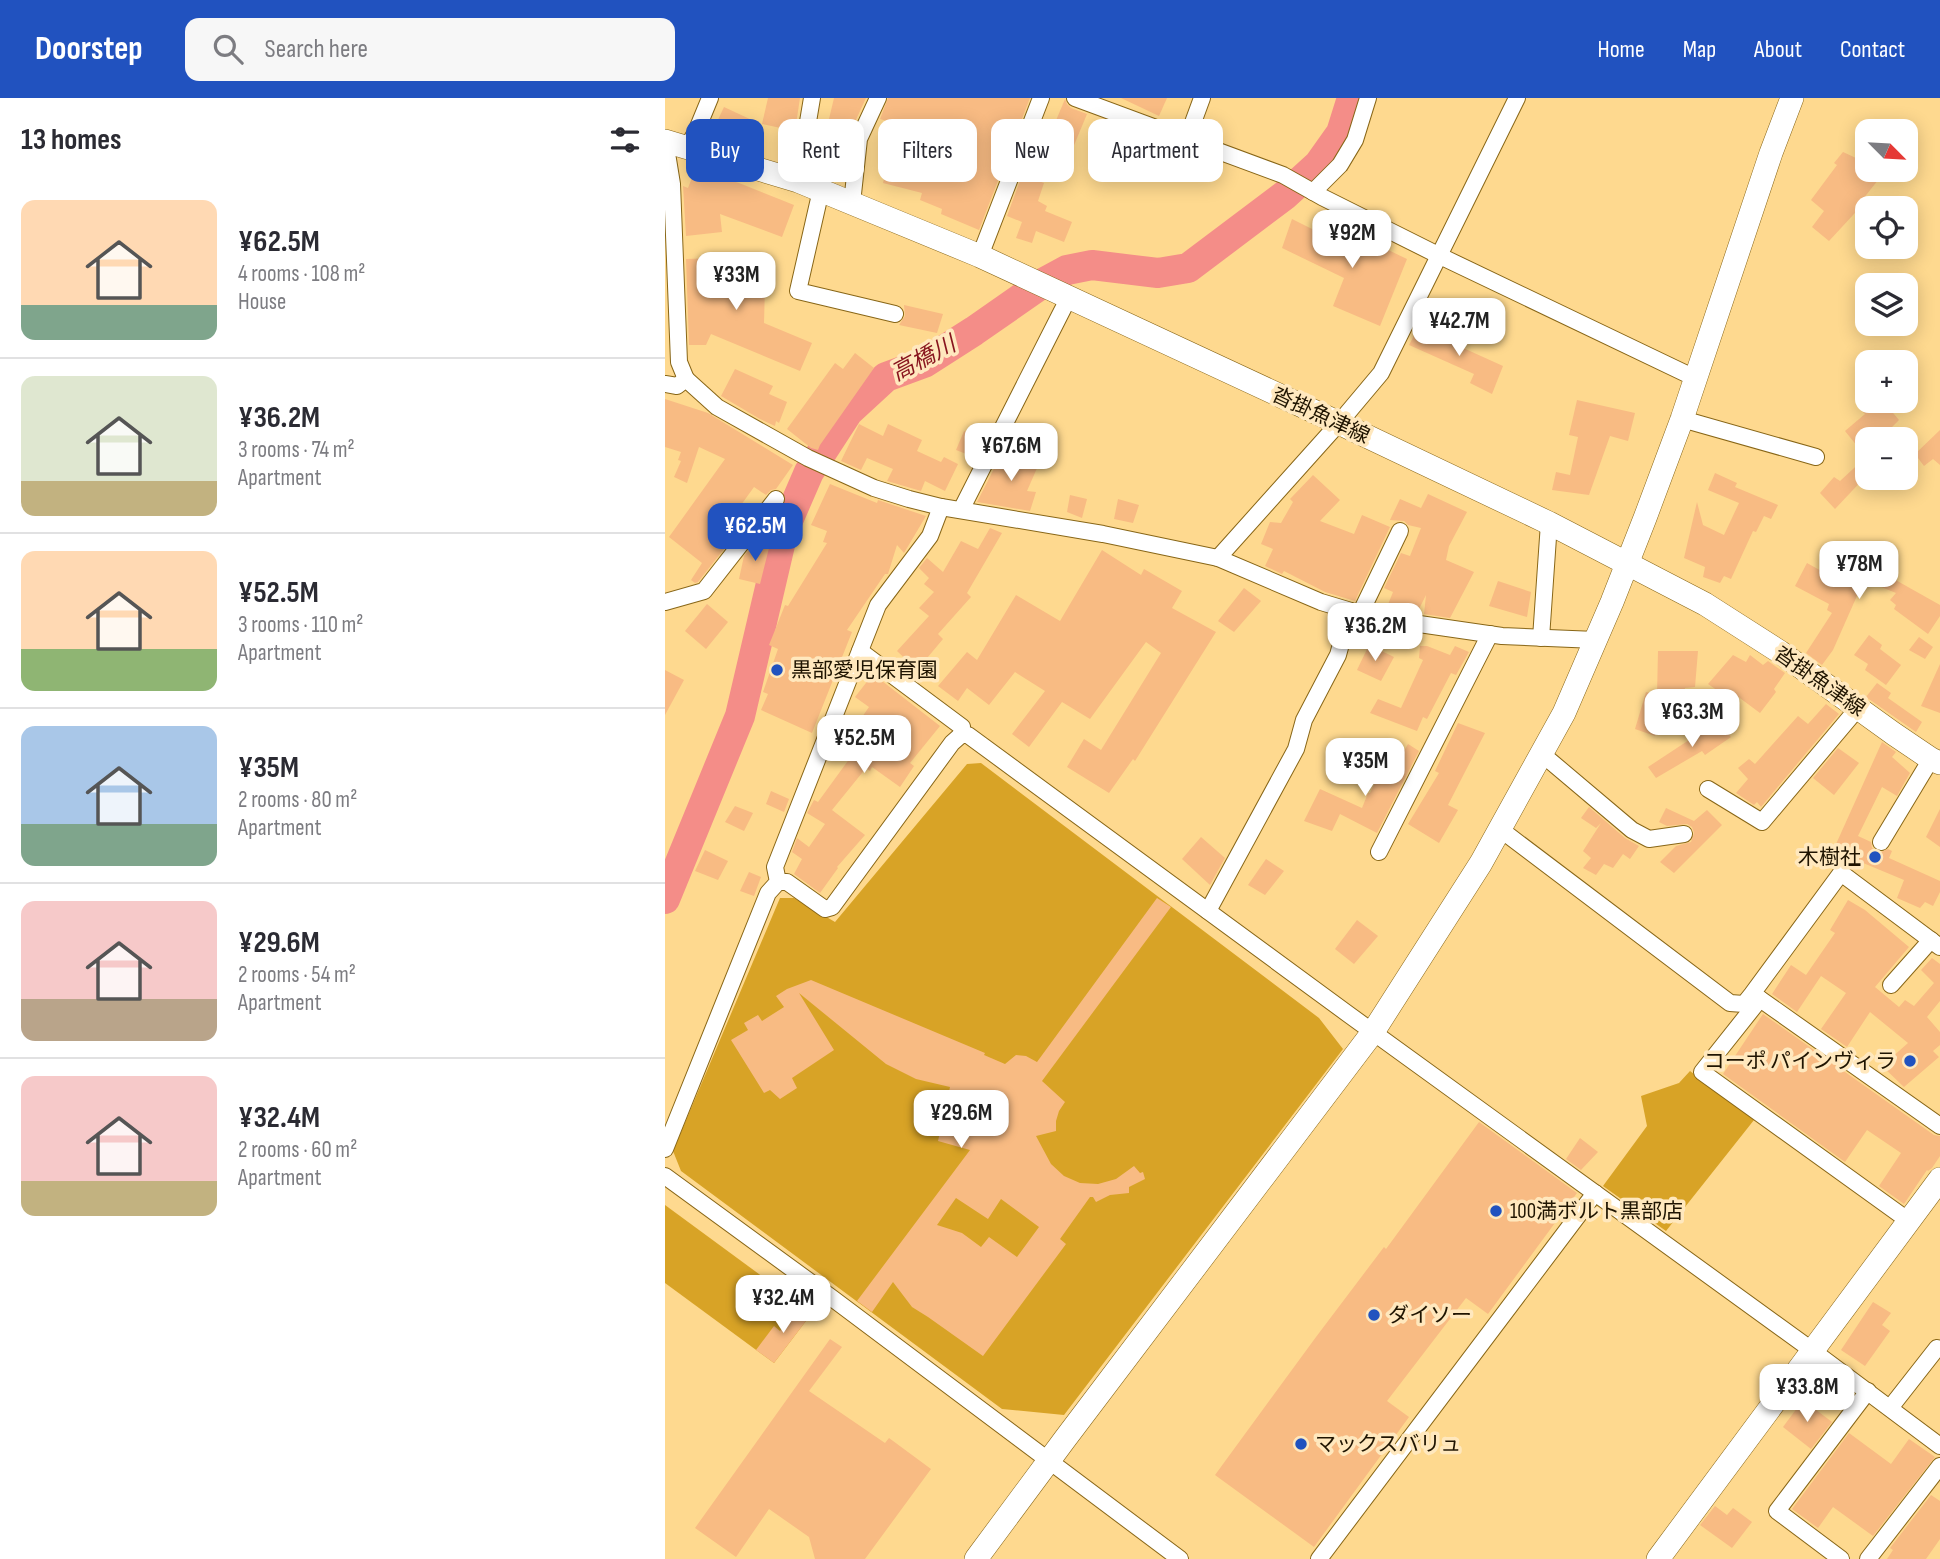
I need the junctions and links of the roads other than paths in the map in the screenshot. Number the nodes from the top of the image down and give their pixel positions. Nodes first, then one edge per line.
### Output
1 (710, 98) edge
2 (811, 98) edge
3 (878, 98) edge
4 (1041, 98) edge
5 (1075, 98) edge
6 (1202, 98) edge
7 (1368, 98) edge
8 (1517, 98) edge
9 (1792, 98) edge
10 (808, 119) edge
11 (1132, 119) edge
12 (1194, 119) edge
13 (673, 143) edge
14 (1223, 152) edge
15 (778, 175) edge
16 (801, 182) edge
17 (821, 190) junction
18 (1313, 192) junction
19 (852, 203) junction
20 (980, 256) junction
21 (1440, 256) junction
22 (1069, 297) junction
23 (895, 314) dead end
24 (686, 379) junction
25 (1695, 379) junction
26 (665, 384) edge
27 (1682, 419) junction
28 (1339, 423) junction
29 (1816, 457) dead end
30 (776, 499) dead end
31 (941, 507) junction
32 (961, 510) junction
33 (1549, 523) junction
34 (1400, 531) dead end
35 (1218, 558) junction
36 (1627, 564) junction
37 (665, 602) edge
38 (1355, 612) junction
39 (1490, 634) junction
40 (1541, 638) junction
41 (1596, 640) junction
42 (860, 651) junction
43 (1858, 708) junction
44 (961, 736) junction
45 (1542, 754) junction
46 (1936, 761) edge
47 (1708, 789) dead end
48 (1500, 829) junction
49 (1684, 834) dead end
50 (1881, 842) dead end
51 (1379, 852) dead end
52 (778, 882) junction
53 (1208, 911) junction
54 (1935, 943) edge
55 (1891, 985) dead end
56 (1756, 996) junction
57 (1373, 1032) junction
58 (1940, 1126) edge
59 (665, 1149) edge
60 (665, 1177) edge
61 (1940, 1179) edge
62 (1595, 1193) junction
63 (1909, 1221) junction
64 (1937, 1348) dead end
65 (1813, 1350) junction
66 (1868, 1391) junction
67 (1890, 1408) junction
68 (1940, 1446) edge
69 (1048, 1462) junction
70 (1940, 1466) edge
71 (977, 1559) edge
72 (1180, 1559) edge
73 (1319, 1559) edge
74 (1658, 1559) edge
75 (1841, 1559) edge
76 (1868, 1559) edge

1 - 13 street
2 - 10 street
3 - 19 street
4 - 20 street
5 - 11 street
6 - 12 street
7 - 18 street
8 - 21 street
9 - 25 street
13 - 15 street, 沓掛魚津線
13 - 24 street
14 - 18 street
16 - 17 street, 沓掛魚津線
17 - 19 street, 沓掛魚津線
17 - 23 street
18 - 21 street
19 - 20 street, 沓掛魚津線
20 - 22 street, 沓掛魚津線
21 - 25 street
21 - 28 street
22 - 28 street, 沓掛魚津線
22 - 32 street
24 - 26 street
24 - 31 street
25 - 27 street
27 - 29 street
27 - 36 street
28 - 33 street, 沓掛魚津線
28 - 35 street
30 - 37 street
31 - 32 street
31 - 42 street
32 - 35 street
33 - 36 street, 沓掛魚津線
33 - 40 street
34 - 38 street
35 - 38 street
36 - 41 street
36 - 43 street, 沓掛魚津線
38 - 39 street
38 - 53 street
39 - 40 street
39 - 51 street
40 - 41 street
41 - 45 street
42 - 44 street
42 - 52 street
43 - 46 street, 沓掛魚津線
43 - 47 street
44 - 52 street
44 - 53 street
45 - 48 street
45 - 49 street
46 - 50 street
48 - 56 street
48 - 57 street
52 - 59 street
53 - 57 street
54 - 55 street
54 - 56 street
56 - 58 street
56 - 63 street
57 - 62 street
57 - 69 street
60 - 69 street
61 - 63 street
62 - 65 street
62 - 73 street
63 - 65 street
64 - 67 street
65 - 66 street
65 - 74 street
66 - 67 street
66 - 75 street
67 - 68 street
69 - 71 street
69 - 72 street
70 - 76 street

